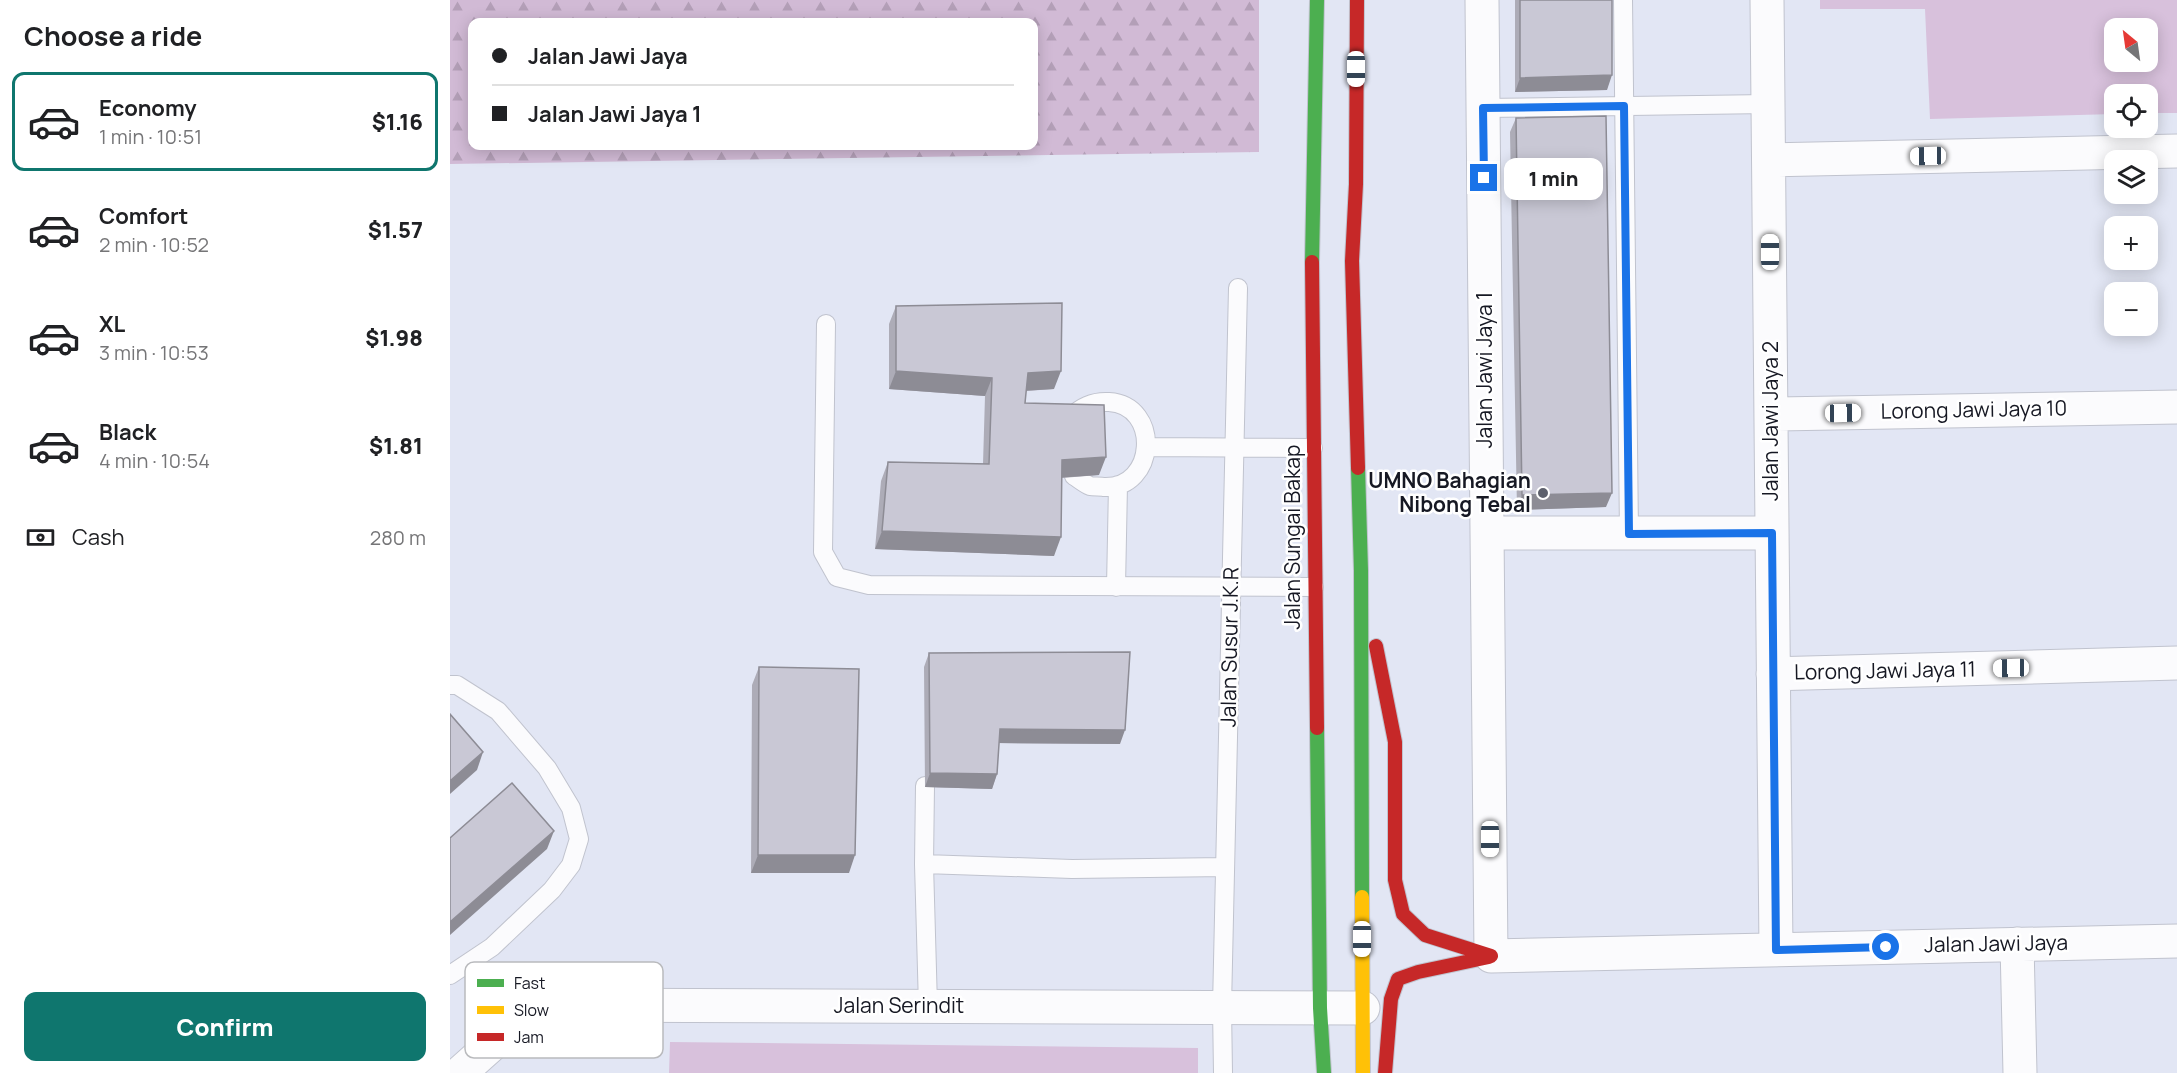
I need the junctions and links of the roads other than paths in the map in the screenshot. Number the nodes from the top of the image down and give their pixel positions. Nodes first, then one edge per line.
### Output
1 (1317, 0) edge
2 (1357, 0) edge
3 (1482, 0) edge
4 (1623, 0) edge
5 (1767, 0) edge
6 (1768, 104) junction
7 (1624, 106) junction
8 (1483, 108) junction
9 (2177, 151) edge
10 (1769, 160) junction
11 (1238, 288) dead end
12 (826, 324) dead end
13 (2177, 407) edge
14 (1771, 414) junction
15 (1066, 423) edge
16 (1147, 447) junction
17 (1235, 447) junction
18 (1313, 448) junction
19 (1074, 476) edge
20 (1118, 485) junction
21 (1486, 533) junction
22 (1772, 533) junction
23 (1629, 534) junction
24 (1361, 572) junction
25 (1116, 586) junction
26 (1232, 586) junction
27 (1314, 587) junction
28 (2177, 663) edge
29 (1773, 674) junction
30 (450, 685) edge
31 (925, 786) dead end
32 (924, 864) junction
33 (1225, 867) junction
34 (2177, 940) edge
35 (2017, 944) junction
36 (1776, 950) junction
37 (1491, 957) junction
38 (470, 962) edge
39 (465, 965) edge
40 (450, 975) edge
41 (663, 1005) edge
42 (928, 1006) junction
43 (1222, 1007) junction
44 (1320, 1008) junction
45 (1363, 1008) junction
46 (477, 1058) edge
47 (460, 1073) edge
48 (1223, 1073) edge
49 (1324, 1073) edge
50 (1363, 1073) edge
51 (1384, 1073) edge
52 (2020, 1073) edge

1 - 18 highway, Jalan Sungai Bakap
2 - 24 highway
3 - 8 street, Jalan Jawi Jaya 1
4 - 7 lane
5 - 6 street, Jalan Jawi Jaya 2
6 - 7 lane
6 - 10 street, Jalan Jawi Jaya 2
7 - 8 lane
7 - 23 lane
8 - 21 street, Jalan Jawi Jaya 1
9 - 10 street
10 - 14 street, Jalan Jawi Jaya 2
11 - 17 lane, Jalan Susur J.K.R
12 - 25 lane
13 - 14 street, Lorong Jawi Jaya 10
14 - 22 street, Jalan Jawi Jaya 2
15 - 16 lane
16 - 17 lane
16 - 20 lane
17 - 18 lane
17 - 26 lane, Jalan Susur J.K.R
18 - 27 highway, Jalan Sungai Bakap
19 - 20 lane
20 - 25 lane
21 - 23 street
21 - 37 street, Jalan Jawi Jaya 1
22 - 23 street
22 - 29 street, Jalan Jawi Jaya 2
24 - 37 highway
24 - 45 highway
25 - 26 lane
26 - 27 lane
26 - 33 lane, Jalan Susur J.K.R
27 - 44 highway, Jalan Sungai Bakap
28 - 29 street, Lorong Jawi Jaya 11
29 - 36 street, Jalan Jawi Jaya 2
30 - 38 lane
31 - 32 lane
32 - 33 lane
32 - 42 lane
33 - 43 lane, Jalan Susur J.K.R
34 - 35 street, Jalan Jawi Jaya
35 - 36 street, Jalan Jawi Jaya
35 - 52 street
36 - 37 street, Jalan Jawi Jaya
37 - 51 highway
39 - 40 lane
41 - 42 street, Jalan Serindit
42 - 43 street, Jalan Serindit
43 - 44 street, Jalan Serindit
43 - 48 lane, Jalan Susur J.K.R
44 - 45 street, Jalan Serindit
44 - 49 highway, Jalan Sungai Bakap
45 - 50 highway
46 - 47 street, Jalan Serindit

